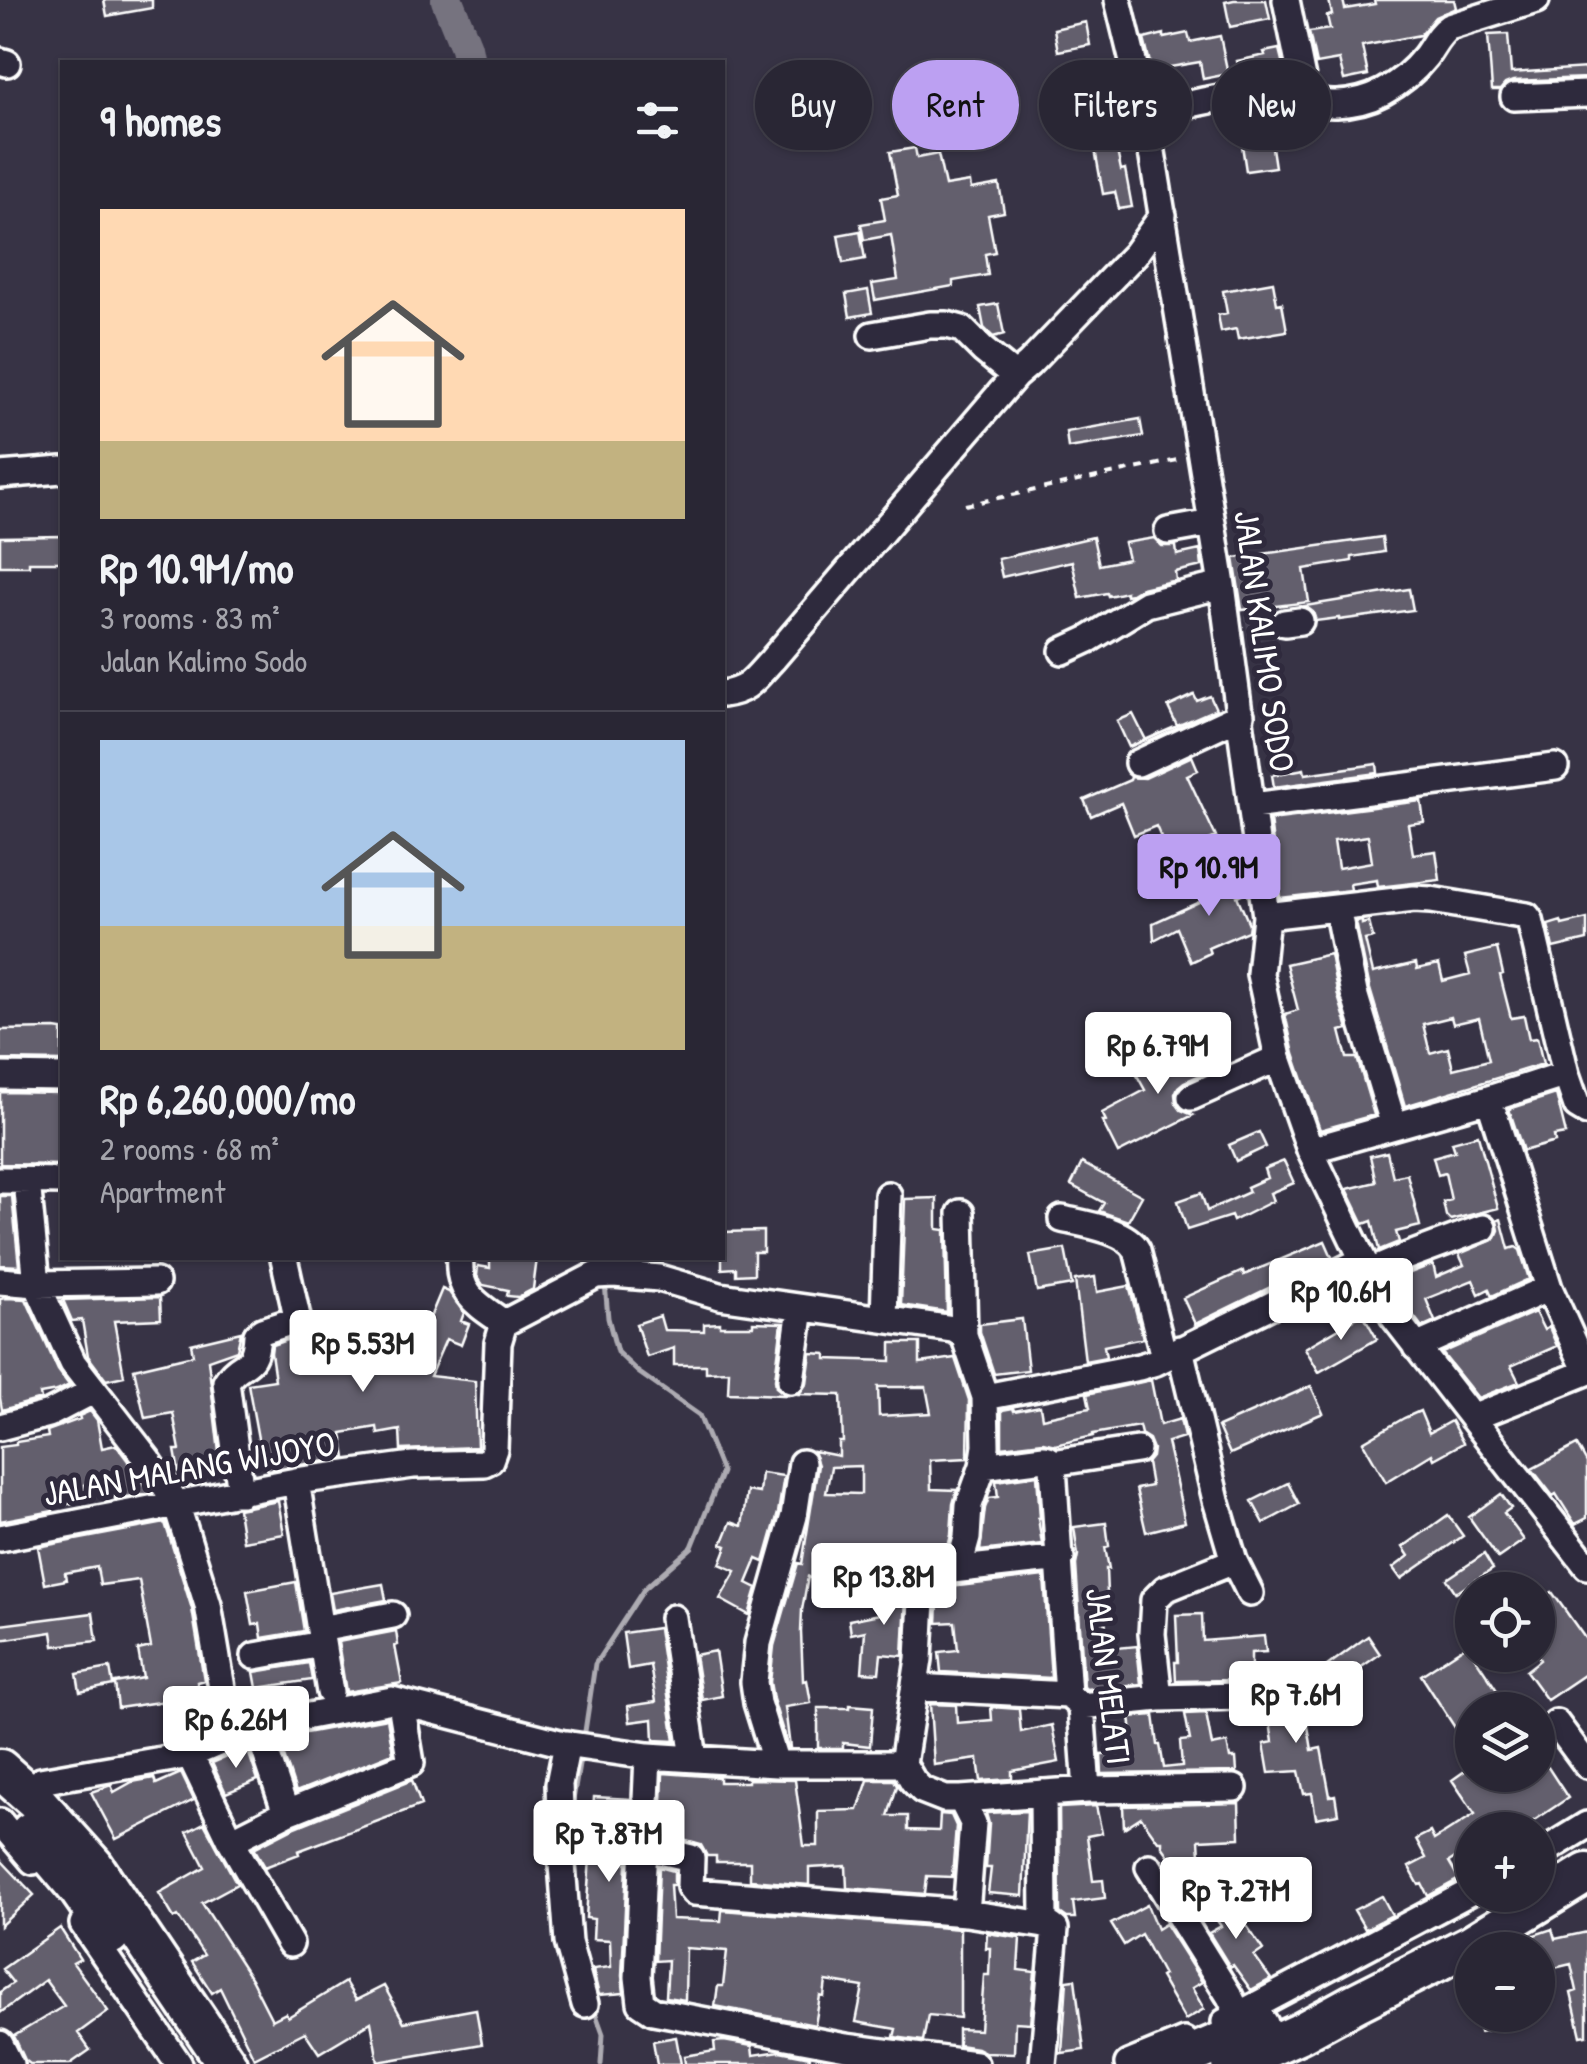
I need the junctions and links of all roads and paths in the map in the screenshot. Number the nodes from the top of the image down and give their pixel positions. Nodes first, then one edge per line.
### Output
1 (1118, 0) edge
2 (1286, 0) edge
3 (1536, 0) edge
4 (1133, 60) edge
5 (1298, 60) edge
6 (1587, 94) edge
7 (1514, 97) dead end
8 (1331, 105) edge
9 (1152, 150) edge
10 (1163, 215) junction
11 (872, 334) dead end
12 (1015, 376) junction
13 (1202, 455) junction
14 (60, 470) edge
15 (0, 476) edge
16 (966, 505) dead end
17 (1212, 523) junction
18 (1168, 531) dead end
19 (1222, 584) junction
20 (1063, 651) dead end
21 (725, 693) edge
22 (1241, 714) junction
23 (1138, 763) dead end
24 (1555, 767) dead end
25 (1253, 806) junction
26 (1336, 908) junction
27 (1266, 916) junction
28 (1278, 1058) junction
29 (1566, 1074) junction
30 (0, 1076) edge
31 (60, 1076) edge
32 (1191, 1097) dead end
33 (1489, 1100) junction
34 (1587, 1112) edge
35 (1394, 1126) junction
36 (1310, 1150) junction
37 (0, 1180) edge
38 (28, 1181) junction
39 (60, 1181) edge
40 (888, 1195) dead end
41 (961, 1213) dead end
42 (1062, 1219) dead end
43 (1484, 1228) dead end
44 (284, 1260) edge
45 (460, 1260) edge
46 (1366, 1266) junction
47 (602, 1270) edge
48 (0, 1281) edge
49 (156, 1282) dead end
50 (37, 1284) junction
51 (1550, 1288) junction
52 (801, 1308) junction
53 (884, 1320) junction
54 (504, 1323) junction
55 (964, 1334) junction
56 (1416, 1347) junction
57 (1160, 1359) junction
58 (1587, 1372) edge
59 (791, 1380) dead end
60 (93, 1391) junction
61 (985, 1398) junction
62 (1472, 1418) junction
63 (0, 1427) edge
64 (1138, 1450) dead end
65 (802, 1463) dead end
66 (1052, 1463) junction
67 (983, 1466) junction
68 (296, 1481) junction
69 (241, 1492) junction
70 (176, 1503) junction
71 (1578, 1537) edge
72 (0, 1538) edge
73 (1061, 1558) junction
74 (1234, 1561) junction
75 (865, 1562) dead end
76 (1587, 1566) edge
77 (944, 1571) junction
78 (1250, 1593) dead end
79 (394, 1615) dead end
80 (673, 1618) dead end
81 (321, 1637) junction
82 (255, 1656) dead end
83 (915, 1687) junction
84 (330, 1692) dead end
85 (1242, 1696) dead end
86 (1159, 1698) junction
87 (1075, 1700) junction
88 (408, 1706) junction
89 (1556, 1723) dead end
90 (257, 1726) junction
91 (230, 1736) junction
92 (569, 1744) junction
93 (0, 1748) edge
94 (190, 1755) junction
95 (648, 1756) junction
96 (694, 1758) junction
97 (776, 1764) junction
98 (903, 1764) junction
99 (1587, 1765) edge
100 (0, 1769) edge
101 (40, 1781) junction
102 (1234, 1788) dead end
103 (1087, 1790) junction
104 (1043, 1793) junction
105 (961, 1799) junction
106 (0, 1802) edge
107 (286, 1813) junction
108 (0, 1822) edge
109 (1587, 1825) edge
110 (232, 1840) junction
111 (1587, 1844) edge
112 (1555, 1845) edge
113 (644, 1847) junction
114 (1555, 1864) edge
115 (1149, 1868) dead end
116 (1587, 1874) edge
117 (1587, 1894) edge
118 (1455, 1899) edge
119 (1476, 1912) edge
120 (966, 1913) junction
121 (1044, 1925) junction
122 (1516, 1932) edge
123 (290, 1944) dead end
124 (1455, 1965) edge
125 (585, 2004) dead end
126 (1238, 2016) junction
127 (0, 2044) edge
128 (10, 2064) edge
129 (179, 2064) edge
130 (200, 2064) edge
131 (227, 2064) edge
132 (246, 2064) edge
133 (975, 2064) edge
134 (1042, 2064) edge
135 (1128, 2064) edge
136 (1169, 2064) edge
137 (1232, 2064) edge
138 (1274, 2064) edge

1 - 4 street, JALAN KALIMO SODO
2 - 5 street
3 - 8 street
6 - 7 street
9 - 10 street, JALAN KALIMO SODO
10 - 12 street
10 - 13 street, JALAN KALIMO SODO
11 - 12 street
12 - 21 street
13 - 16 path
13 - 17 street, JALAN KALIMO SODO
14 - 15 street
17 - 18 street
17 - 19 street, JALAN KALIMO SODO
19 - 20 street
19 - 22 street, JALAN KALIMO SODO
22 - 23 street
22 - 25 street, JALAN KALIMO SODO
24 - 25 street
25 - 27 street, JALAN KALIMO SODO
26 - 27 street
26 - 29 street
26 - 35 street
27 - 28 street, JALAN KALIMO SODO
28 - 32 street
28 - 36 street, JALAN KALIMO SODO
29 - 33 street
29 - 34 street
30 - 31 street
33 - 35 street
33 - 51 street
35 - 36 street
36 - 46 street, JALAN KALIMO SODO
37 - 38 street
38 - 39 street
38 - 50 street
40 - 53 street
41 - 55 street
42 - 57 street
43 - 46 street
44 - 69 street
45 - 54 street
46 - 56 street, JALAN KALIMO SODO
46 - 57 street
47 - 52 street
47 - 54 street
48 - 50 street
49 - 50 street
50 - 60 street
51 - 56 street
51 - 58 street
52 - 53 street
52 - 59 street
53 - 55 street
54 - 68 street, JALAN MALANG WIJOYO
55 - 61 street
56 - 62 street, JALAN KALIMO SODO
57 - 61 street
57 - 74 street
58 - 62 street
60 - 63 street
60 - 70 street
61 - 67 street
62 - 71 street, JALAN KALIMO SODO
64 - 66 street
65 - 97 street
66 - 67 street
66 - 73 street, JALAN MELATI
67 - 77 street
68 - 69 street, JALAN MALANG WIJOYO
68 - 81 street
69 - 70 street, JALAN MALANG WIJOYO
70 - 72 street, JALAN MALANG WIJOYO
70 - 91 street
71 - 76 street, JALAN KALIMO SODO
73 - 77 street
73 - 87 street, JALAN MELATI
74 - 78 street
74 - 86 street
75 - 77 street
77 - 83 street
79 - 81 street
80 - 96 street
81 - 82 street
81 - 84 street
83 - 87 street
83 - 98 street
85 - 86 street
86 - 87 street
87 - 103 street, JALAN MELATI
88 - 90 street
88 - 92 street
88 - 107 street
89 - 99 street
90 - 91 street
90 - 107 street
91 - 94 street
92 - 95 street
92 - 125 street
93 - 101 street
94 - 101 street
94 - 110 street
95 - 96 street
95 - 113 street
96 - 97 street
97 - 98 street
98 - 105 street
100 - 131 highway
101 - 132 street
102 - 103 street
103 - 104 street
104 - 105 street
104 - 121 street
105 - 120 street
106 - 130 highway
107 - 110 street
108 - 129 street
109 - 112 street
110 - 123 street
111 - 114 highway
113 - 120 street
113 - 133 street
115 - 126 street
116 - 137 highway
117 - 122 street
118 - 126 street
119 - 136 highway
120 - 121 street
121 - 134 street
124 - 138 street
126 - 135 street
127 - 128 street

